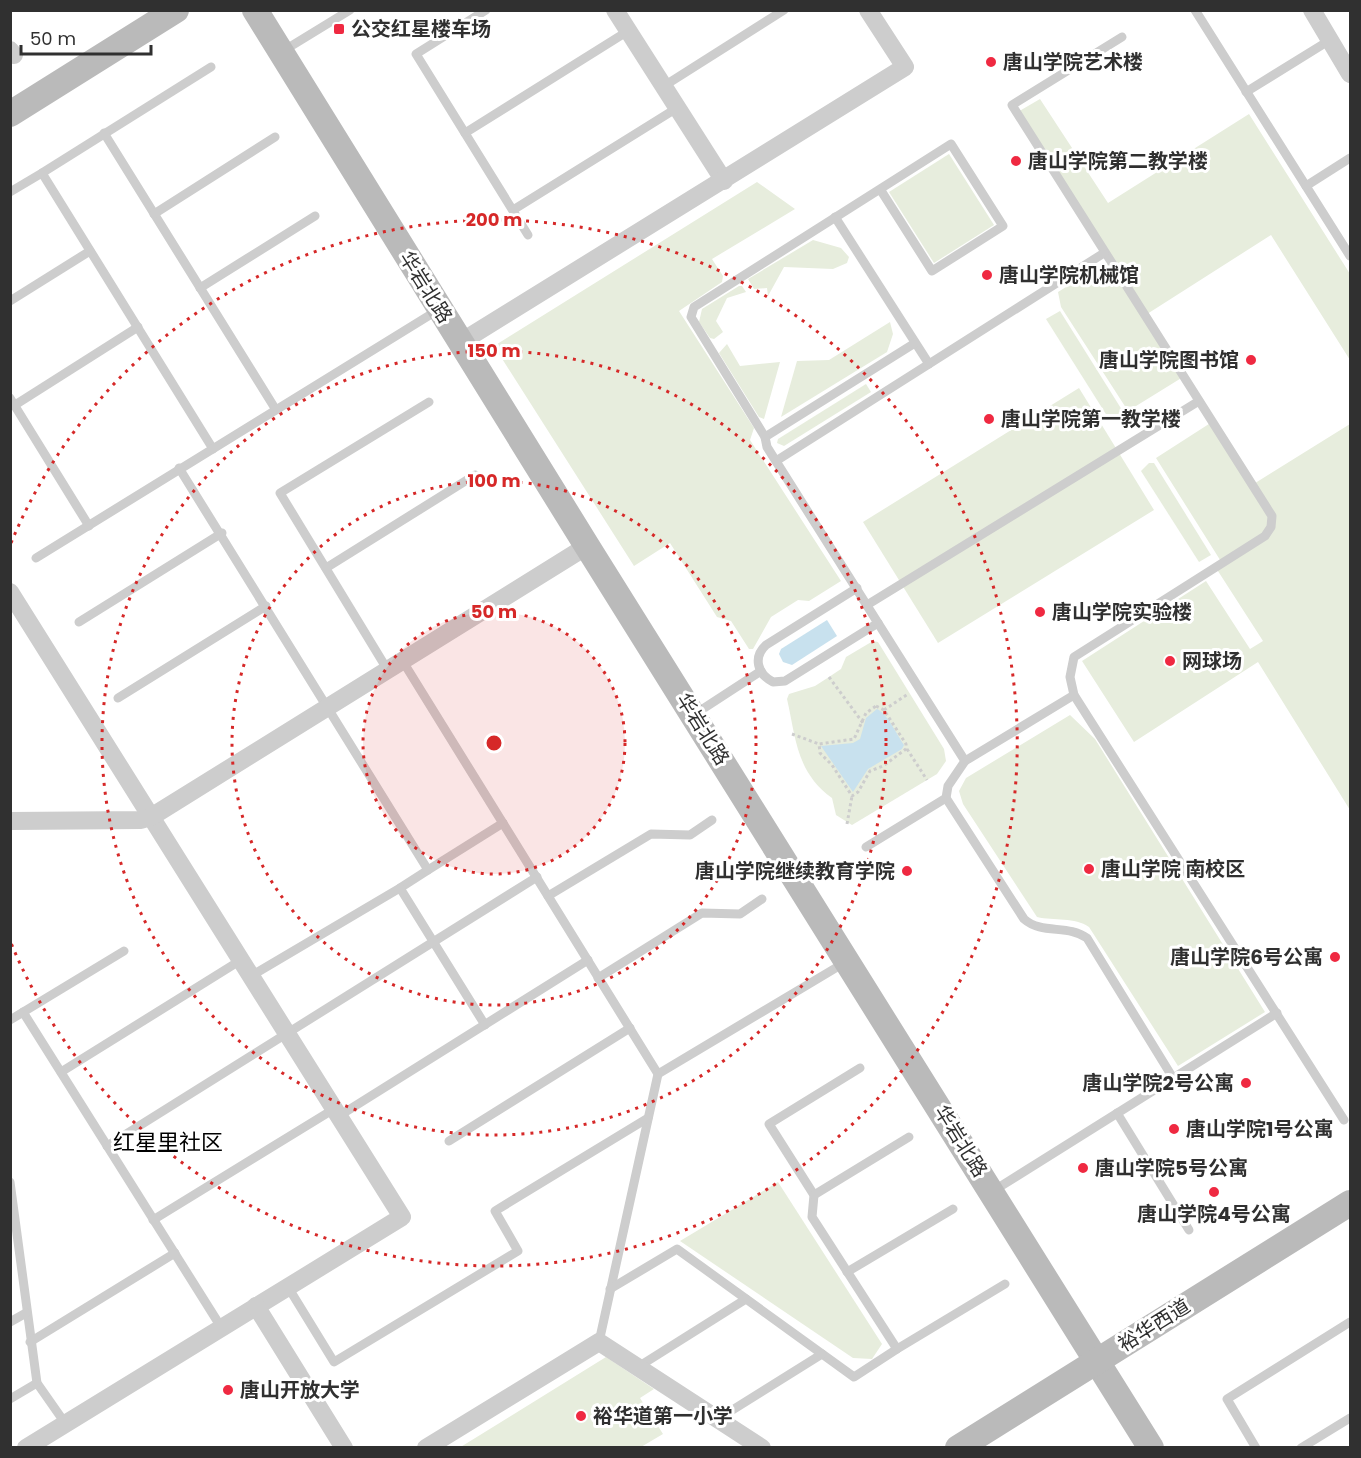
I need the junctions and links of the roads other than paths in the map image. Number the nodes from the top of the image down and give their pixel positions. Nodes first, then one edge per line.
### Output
1 (176, 10) edge
2 (255, 10) edge
3 (350, 10) edge
4 (486, 10) edge
5 (615, 10) edge
6 (784, 10) edge
7 (868, 10) edge
8 (1195, 10) edge
9 (1312, 10) edge
10 (628, 31) junction
11 (1122, 37) dead end
12 (1330, 40) junction
13 (281, 52) junction
14 (211, 67) dead end
15 (1350, 74) edge
16 (664, 86) junction
17 (1246, 92) junction
18 (677, 108) junction
19 (10, 114) edge
20 (465, 133) junction
21 (104, 134) junction
22 (275, 137) dead end
23 (1350, 159) edge
24 (42, 172) junction
25 (724, 181) junction
26 (1306, 186) junction
27 (880, 189) junction
28 (10, 192) edge
29 (513, 210) junction
30 (154, 214) junction
31 (315, 216) dead end
32 (835, 217) junction
33 (528, 235) dead end
34 (90, 251) junction
35 (1104, 253) junction
36 (1350, 256) edge
37 (200, 288) junction
38 (10, 301) edge
39 (440, 309) junction
40 (138, 327) junction
41 (461, 342) junction
42 (915, 343) junction
43 (928, 364) junction
44 (1198, 401) junction
45 (13, 402) edge
46 (429, 402) dead end
47 (276, 410) junction
48 (765, 436) junction
49 (213, 449) junction
50 (776, 461) junction
51 (179, 468) junction
52 (475, 475) dead end
53 (89, 526) junction
54 (222, 533) junction
55 (586, 546) junction
56 (36, 558) dead end
57 (326, 568) junction
58 (856, 588) junction
59 (10, 592) edge
60 (867, 605) junction
61 (266, 606) junction
62 (79, 622) dead end
63 (878, 623) junction
64 (395, 665) junction
65 (761, 671) junction
66 (1074, 695) junction
67 (118, 698) dead end
68 (326, 707) junction
69 (694, 714) junction
70 (965, 761) junction
71 (946, 798) junction
72 (151, 817) junction
73 (712, 820) dead end
74 (10, 821) edge
75 (503, 823) junction
76 (866, 847) dead end
77 (428, 870) junction
78 (537, 877) junction
79 (400, 888) junction
80 (548, 896) junction
81 (762, 899) dead end
82 (433, 941) junction
83 (124, 951) dead end
84 (241, 960) junction
85 (588, 960) junction
86 (848, 960) junction
87 (251, 976) junction
88 (598, 978) junction
89 (23, 1012) junction
90 (1277, 1013) junction
91 (10, 1020) edge
92 (485, 1025) junction
93 (630, 1028) junction
94 (286, 1032) junction
95 (860, 1068) dead end
96 (61, 1072) junction
97 (658, 1074) junction
98 (1173, 1078) junction
99 (336, 1112) junction
100 (1117, 1113) junction
101 (648, 1118) junction
102 (1344, 1120) dead end
103 (909, 1137) dead end
104 (449, 1141) dead end
105 (107, 1146) junction
106 (10, 1182) edge
107 (993, 1191) junction
108 (814, 1195) junction
109 (1350, 1203) edge
110 (952, 1209) dead end
111 (153, 1220) junction
112 (1189, 1230) dead end
113 (15, 1242) edge
114 (175, 1253) junction
115 (848, 1272) junction
116 (1005, 1284) dead end
117 (288, 1287) junction
118 (610, 1289) junction
119 (746, 1299) junction
120 (256, 1306) junction
121 (26, 1313) junction
122 (10, 1322) edge
123 (1350, 1322) edge
124 (221, 1327) junction
125 (30, 1342) junction
126 (599, 1342) junction
127 (897, 1349) junction
128 (822, 1354) junction
129 (1097, 1361) junction
130 (638, 1367) junction
131 (37, 1383) junction
132 (10, 1399) edge
133 (1350, 1418) edge
134 (718, 1419) junction
135 (65, 1423) junction
136 (26, 1448) edge
137 (344, 1448) edge
138 (426, 1448) edge
139 (762, 1448) edge
140 (958, 1448) edge
141 (1151, 1448) edge
142 (1256, 1448) edge
143 (1301, 1448) edge

1 - 19 street
2 - 13 street, 华岩北路
3 - 13 lane
4 - 20 lane
5 - 10 street
6 - 16 lane
7 - 25 street
8 - 17 lane
9 - 12 street
10 - 16 street
10 - 20 lane
11 - 35 lane
12 - 15 street
12 - 17 lane
13 - 39 street, 华岩北路
14 - 21 lane
16 - 18 street
17 - 26 lane
18 - 25 street
18 - 29 lane
20 - 29 lane
21 - 24 lane
21 - 30 lane
22 - 30 lane
23 - 26 lane
24 - 28 lane
24 - 34 lane
25 - 41 street
26 - 36 lane
27 - 27 lane
27 - 32 lane
29 - 33 lane
30 - 37 lane
31 - 37 lane
32 - 42 lane
32 - 48 lane
34 - 38 lane
34 - 40 lane
35 - 43 lane
35 - 44 lane
37 - 47 lane
39 - 41 street, 华岩北路
39 - 47 lane
40 - 45 lane
40 - 49 lane
41 - 55 street, 华岩北路
42 - 43 lane
42 - 48 lane
43 - 50 lane
44 - 60 lane
44 - 66 lane
45 - 53 lane
46 - 57 lane
47 - 49 lane
48 - 50 lane
49 - 51 lane
50 - 58 lane
51 - 53 lane
51 - 54 lane
52 - 57 lane
53 - 56 lane
54 - 61 lane
54 - 62 lane
55 - 64 street
55 - 69 street, 华岩北路
57 - 64 lane
58 - 60 lane
58 - 65 lane
59 - 72 street
60 - 63 lane
61 - 67 lane
61 - 68 lane
63 - 65 lane
63 - 70 lane
64 - 68 street
64 - 75 lane
65 - 69 lane
66 - 70 lane
66 - 90 lane
68 - 72 street
68 - 77 lane
69 - 86 street, 华岩北路
70 - 71 lane
71 - 76 lane
71 - 98 lane
72 - 74 street
72 - 84 street
73 - 80 lane
75 - 77 lane
75 - 78 lane
77 - 79 lane
78 - 80 lane
78 - 82 lane
79 - 82 lane
79 - 87 lane
80 - 85 lane
81 - 88 lane
82 - 92 lane
82 - 94 lane
83 - 89 lane
84 - 87 street
84 - 96 lane
85 - 88 lane
85 - 92 lane
86 - 97 lane
86 - 107 street, 华岩北路
87 - 94 street
88 - 93 lane
89 - 91 lane
89 - 96 lane
90 - 98 lane
90 - 102 lane
92 - 99 lane
93 - 97 lane
93 - 104 lane
94 - 99 street
94 - 105 lane
95 - 108 lane
96 - 105 lane
97 - 101 lane
98 - 100 lane
99 - 111 lane
99 - 117 street
100 - 107 lane
100 - 112 lane
101 - 117 lane
101 - 118 lane
103 - 108 lane
105 - 111 lane
106 - 113 lane
107 - 129 street, 华岩北路
108 - 115 lane
109 - 129 street, 裕华西道
110 - 115 lane
111 - 114 lane
113 - 121 lane
114 - 124 lane
114 - 125 lane
115 - 127 lane
116 - 127 lane
117 - 120 street
118 - 119 lane
118 - 126 lane
119 - 128 lane
119 - 130 lane
120 - 124 street
120 - 137 street
121 - 122 lane
121 - 125 lane
123 - 142 lane
124 - 135 street
125 - 131 lane
126 - 130 street
126 - 138 street
127 - 128 lane
128 - 134 lane
129 - 140 street, 裕华西道
129 - 141 street, 华岩北路
130 - 134 street
131 - 132 lane
131 - 135 lane
133 - 143 lane
134 - 139 street
135 - 136 street

